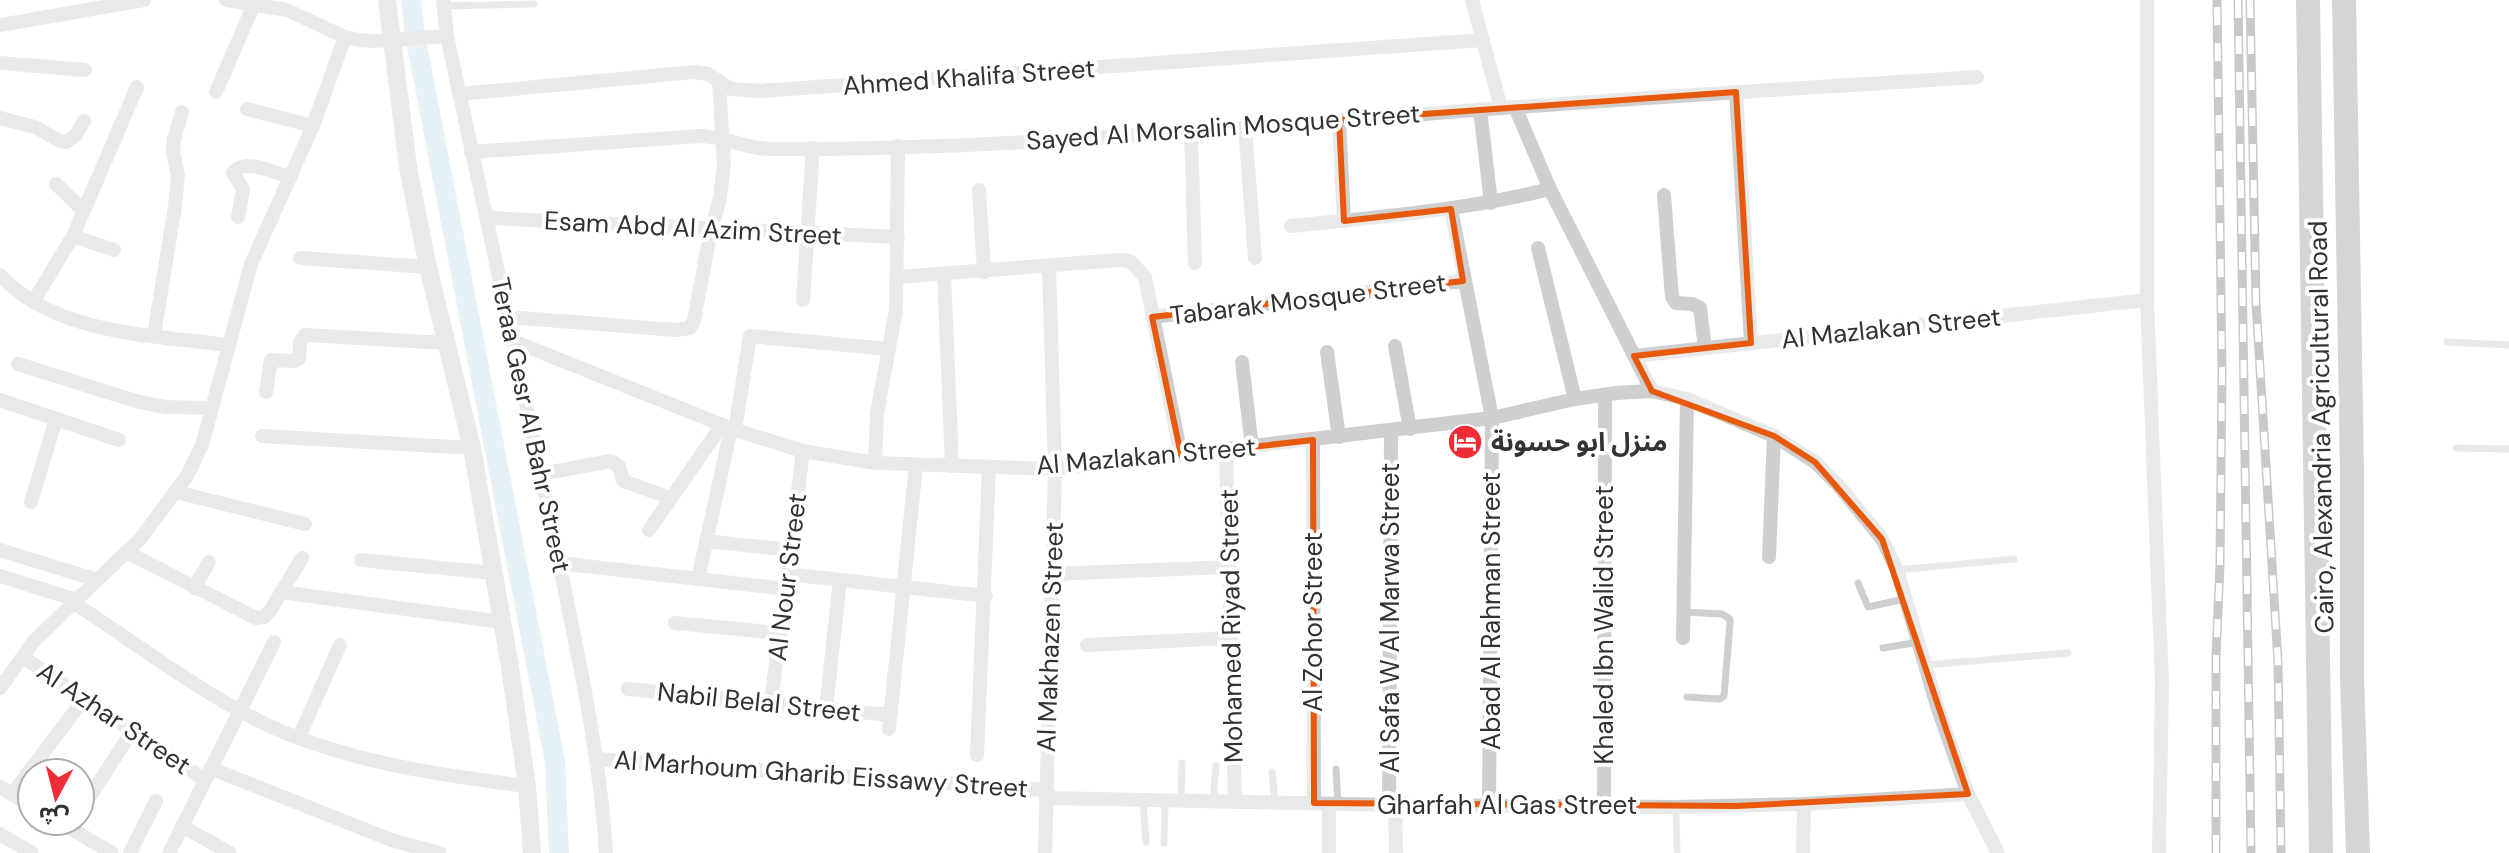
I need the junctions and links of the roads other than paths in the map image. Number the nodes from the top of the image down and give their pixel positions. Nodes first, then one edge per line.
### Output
1 (144, 0) edge
2 (226, 0) edge
3 (387, 0) edge
4 (1472, 0) edge
5 (2147, 0) edge
6 (2308, 0) edge
7 (2344, 0) edge
8 (246, 2) edge
9 (107, 3) edge
10 (444, 3) edge
11 (534, 4) dead end
12 (0, 25) edge
13 (442, 36) junction
14 (345, 37) junction
15 (396, 39) junction
16 (1483, 40) junction
17 (0, 63) edge
18 (85, 70) dead end
19 (1977, 77) dead end
20 (719, 82) junction
21 (137, 87) dead end
22 (216, 92) dead end
23 (1736, 92) junction
24 (459, 94) junction
25 (1508, 107) junction
26 (247, 109) dead end
27 (1480, 109) junction
28 (182, 112) dead end
29 (0, 118) edge
30 (1339, 120) junction
31 (84, 121) dead end
32 (313, 126) junction
33 (1245, 127) junction
34 (1191, 131) junction
35 (724, 139) junction
36 (898, 146) junction
37 (813, 148) junction
38 (471, 152) junction
39 (291, 177) junction
40 (56, 184) dead end
41 (1550, 189) junction
42 (979, 190) dead end
43 (1664, 195) dead end
44 (1491, 203) junction
45 (1451, 209) junction
46 (84, 211) junction
47 (238, 217) dead end
48 (488, 218) junction
49 (1344, 221) junction
50 (1291, 226) dead end
51 (711, 230) junction
52 (808, 234) junction
53 (73, 236) junction
54 (898, 237) junction
55 (1538, 248) dead end
56 (114, 250) dead end
57 (300, 258) dead end
58 (1255, 258) dead end
59 (1195, 263) dead end
60 (428, 267) junction
61 (1049, 267) junction
62 (984, 272) junction
63 (944, 274) junction
64 (0, 275) edge
65 (898, 277) junction
66 (1463, 281) junction
67 (803, 300) dead end
68 (2147, 300) junction
69 (33, 302) junction
70 (508, 317) junction
71 (1152, 317) junction
72 (154, 335) junction
73 (513, 341) junction
74 (2447, 342) dead end
75 (446, 343) junction
76 (1751, 343) junction
77 (228, 345) junction
78 (2509, 345) edge
79 (1395, 346) dead end
80 (1705, 348) junction
81 (888, 349) junction
82 (1327, 352) dead end
83 (1634, 356) junction
84 (1242, 362) dead end
85 (18, 364) dead end
86 (1652, 391) junction
87 (266, 392) dead end
88 (1605, 395) junction
89 (1575, 399) junction
90 (1687, 399) junction
91 (0, 400) edge
92 (211, 408) junction
93 (1492, 418) junction
94 (56, 419) junction
95 (729, 428) junction
96 (1410, 429) junction
97 (1391, 431) junction
98 (262, 436) dead end
99 (1774, 436) junction
100 (1339, 437) junction
101 (119, 440) dead end
102 (1313, 440) junction
103 (1252, 447) junction
104 (472, 448) junction
105 (2456, 448) dead end
106 (2509, 449) edge
107 (1226, 450) junction
108 (803, 451) junction
109 (1181, 455) junction
110 (875, 463) junction
111 (916, 465) junction
112 (952, 466) junction
113 (989, 467) junction
114 (1055, 469) junction
115 (541, 474) junction
116 (176, 492) junction
117 (671, 498) junction
118 (31, 502) dead end
119 (305, 524) dead end
120 (649, 530) dead end
121 (706, 541) junction
122 (0, 550) edge
123 (790, 550) junction
124 (126, 552) junction
125 (1769, 557) dead end
126 (302, 558) dead end
127 (2014, 559) dead end
128 (361, 560) dead end
129 (209, 562) dead end
130 (559, 563) junction
131 (1229, 567) junction
132 (1897, 570) junction
133 (493, 573) junction
134 (1052, 574) junction
135 (0, 576) edge
136 (698, 579) junction
137 (97, 580) junction
138 (840, 580) junction
139 (786, 582) junction
140 (1858, 583) dead end
141 (904, 587) junction
142 (194, 588) junction
143 (281, 592) junction
144 (986, 596) junction
145 (1905, 599) junction
146 (75, 601) junction
147 (1683, 612) junction
148 (502, 622) junction
149 (675, 623) dead end
150 (780, 633) junction
151 (1231, 638) junction
152 (1683, 638) dead end
153 (274, 642) dead end
154 (1919, 642) junction
155 (340, 645) dead end
156 (1087, 645) dead end
157 (1883, 648) dead end
158 (2068, 653) dead end
159 (23, 657) junction
160 (1926, 665) junction
161 (0, 688) edge
162 (628, 689) dead end
163 (1687, 697) dead end
164 (84, 699) junction
165 (771, 703) junction
166 (826, 709) junction
167 (238, 710) junction
168 (132, 731) junction
169 (299, 737) junction
170 (977, 755) dead end
171 (596, 759) junction
172 (1182, 763) dead end
173 (1216, 766) dead end
174 (1336, 769) dead end
175 (1272, 772) dead end
176 (208, 774) junction
177 (527, 786) junction
178 (96, 787) edge
179 (6, 790) edge
180 (1046, 794) junction
181 (1968, 794) junction
182 (1143, 800) junction
183 (156, 801) dead end
184 (1165, 801) junction
185 (1181, 801) junction
186 (1213, 802) junction
187 (1235, 802) junction
188 (1275, 803) junction
189 (1314, 803) junction
190 (1334, 804) junction
191 (1489, 804) junction
192 (1804, 804) junction
193 (1392, 805) junction
194 (1604, 806) junction
195 (1676, 807) junction
196 (182, 826) junction
197 (0, 834) edge
198 (85, 837) edge
199 (1146, 842) dead end
200 (1164, 843) dead end
201 (32, 853) edge
202 (112, 853) edge
203 (130, 853) edge
204 (169, 853) edge
205 (230, 853) edge
206 (440, 853) edge
207 (532, 853) edge
208 (606, 853) edge
209 (1045, 853) edge
210 (1329, 853) edge
211 (1396, 853) edge
212 (1677, 853) edge
213 (1803, 853) edge
214 (1998, 853) edge
215 (2159, 853) edge
216 (2321, 853) edge
217 (2358, 853) edge

1 - 9 street
2 - 8 street
3 - 15 street
4 - 16 street
5 - 68 street
6 - 216 highway, Cairo, Alexandria Agricultural Road
7 - 217 highway, Cairo, Alexandria Agricultural Road
8 - 14 street
8 - 22 street
9 - 12 street
10 - 11 lane
10 - 13 street, Teraa Gesr Al Bahr Street
13 - 15 street
13 - 24 street, Teraa Gesr Al Bahr Street
14 - 15 street
14 - 32 street
15 - 60 street
16 - 20 street, Ahmed Khalifa Street
16 - 25 street
17 - 18 street
19 - 23 street, Sayed Al Morsalin Mosque Street
20 - 24 street, Ahmed Khalifa Street
20 - 35 street
21 - 46 street
23 - 25 street, Sayed Al Morsalin Mosque Street
23 - 76 street
24 - 38 street, Teraa Gesr Al Bahr Street
25 - 27 street, Sayed Al Morsalin Mosque Street
25 - 41 street
26 - 32 street
27 - 30 street, Sayed Al Morsalin Mosque Street
27 - 44 street
28 - 72 street
29 - 31 street
30 - 33 street, Sayed Al Morsalin Mosque Street
30 - 49 street
32 - 39 street
33 - 34 street, Sayed Al Morsalin Mosque Street
33 - 58 street
34 - 36 street, Sayed Al Morsalin Mosque Street
34 - 59 street
35 - 37 street, Sayed Al Morsalin Mosque Street
35 - 38 street, Sayed Al Morsalin Mosque Street
35 - 51 street
36 - 37 street, Sayed Al Morsalin Mosque Street
36 - 54 street
37 - 52 street
38 - 48 street, Teraa Gesr Al Bahr Street
39 - 47 street
39 - 77 street
40 - 46 street
41 - 44 street
41 - 83 street
42 - 62 street
43 - 80 street
44 - 45 street
45 - 49 street
45 - 66 street, Abad Al Rahman Street
46 - 53 street
48 - 51 street, Esam Abd Al Azim Street
48 - 70 street, Teraa Gesr Al Bahr Street
49 - 50 street
51 - 52 street, Esam Abd Al Azim Street
51 - 70 street
52 - 54 street, Esam Abd Al Azim Street
52 - 67 street
53 - 56 street
53 - 69 street
54 - 65 street
55 - 89 street
57 - 60 street
60 - 75 street
61 - 62 street
61 - 71 street
61 - 114 street, Al Makhazen Street
62 - 63 street
63 - 65 street
63 - 112 street
64 - 69 street
65 - 81 street
66 - 71 street, Tabarak Mosque Street
66 - 93 street, Abad Al Rahman Street
68 - 76 street, Al Mazlakan Street
68 - 215 street
69 - 72 street
70 - 73 street, Teraa Gesr Al Bahr Street
71 - 109 street
72 - 77 street
73 - 95 street, Al Mazlakan Street
73 - 115 street, Teraa Gesr Al Bahr Street
74 - 78 lane
75 - 87 street
75 - 104 street
76 - 80 street, Al Mazlakan Street
77 - 92 street
79 - 96 street
80 - 83 street, Al Mazlakan Street
81 - 95 street
81 - 110 street
82 - 100 street
83 - 86 street
84 - 103 street
85 - 92 street
86 - 88 street, Al Mazlakan Street
86 - 90 street, Al Mazlakan Street
88 - 89 street, Al Mazlakan Street
88 - 194 street, Khaled Ibn Walid Street
89 - 93 street, Al Mazlakan Street
90 - 99 street, Al Mazlakan Street
90 - 147 street
91 - 94 street
92 - 116 street
93 - 96 street, Al Mazlakan Street
93 - 191 street, Abad Al Rahman Street
94 - 101 street
94 - 118 street
95 - 108 street, Al Mazlakan Street
95 - 117 street
95 - 121 street
96 - 97 street, Al Mazlakan Street
97 - 100 street, Al Mazlakan Street
97 - 193 street, Al Safa W Al Marwa Street
98 - 104 street
99 - 125 street
99 - 132 street, Al Mazlakan Street
100 - 102 street, Al Mazlakan Street
102 - 103 street, Al Mazlakan Street
102 - 189 street, Al Zohor Street
103 - 107 street, Al Mazlakan Street
104 - 133 street
105 - 106 lane
107 - 109 street, Al Mazlakan Street
107 - 131 street, Mohamed Riyad Street
108 - 110 street, Al Mazlakan Street
108 - 123 street, Al Nour Street
109 - 114 street, Al Mazlakan Street
110 - 111 street, Al Mazlakan Street
111 - 112 street, Al Mazlakan Street
111 - 141 street
112 - 113 street, Al Mazlakan Street
113 - 114 street, Al Mazlakan Street
113 - 144 street
114 - 134 street, Al Makhazen Street
115 - 117 street
115 - 130 street, Teraa Gesr Al Bahr Street
116 - 119 street
116 - 124 street
117 - 120 street
121 - 123 street
121 - 136 street
122 - 137 street
123 - 139 street, Al Nour Street
124 - 137 street
124 - 142 street
126 - 143 street
127 - 132 lane
128 - 133 street
129 - 142 street
130 - 136 street
130 - 171 street, Teraa Gesr Al Bahr Street
131 - 134 street
131 - 151 street, Mohamed Riyad Street
132 - 145 street, Al Mazlakan Street
133 - 148 street
134 - 180 street, Al Makhazen Street
135 - 146 street
136 - 139 street
137 - 146 street
138 - 139 street
138 - 141 street
138 - 166 street
139 - 150 street, Al Nour Street
140 - 145 lane
141 - 144 street
141 - 166 street, Nabil Belal Street
142 - 143 street
143 - 148 street
144 - 170 street
145 - 154 street, Al Mazlakan Street
146 - 159 street
146 - 167 street
147 - 152 street
147 - 163 lane
148 - 177 street
149 - 150 street
150 - 165 street, Al Nour Street
151 - 156 street
151 - 187 street, Mohamed Riyad Street
153 - 167 street
154 - 157 lane
154 - 160 street, Al Mazlakan Street
155 - 169 street
158 - 160 lane
159 - 161 street
159 - 164 street, Al Azhar Street
160 - 181 street, Al Mazlakan Street
162 - 165 street, Nabil Belal Street
164 - 168 street, Al Azhar Street
164 - 179 street
165 - 166 street, Nabil Belal Street
167 - 169 street
167 - 176 street
168 - 176 street, Al Azhar Street
168 - 178 street
169 - 177 street
171 - 180 street, Al Marhoum Gharib Eissawy Street
171 - 208 street, Teraa Gesr Al Bahr Street
172 - 185 lane
173 - 186 lane
174 - 190 lane
175 - 188 lane
176 - 196 street
176 - 206 street, Al Azhar Street
177 - 207 street
180 - 182 street, Gharfah Al Gas Street
180 - 209 street, Al Makhazen Street
181 - 192 street, Gharfah Al Gas Street
181 - 214 street, Al Mazlakan Street
182 - 184 street, Gharfah Al Gas Street
182 - 199 lane
183 - 203 street
184 - 185 street, Gharfah Al Gas Street
184 - 200 lane
185 - 186 street, Gharfah Al Gas Street
186 - 187 street, Gharfah Al Gas Street
187 - 188 street, Gharfah Al Gas Street
188 - 189 street, Gharfah Al Gas Street
189 - 190 street, Gharfah Al Gas Street
190 - 193 street, Gharfah Al Gas Street
190 - 210 street
191 - 193 street, Gharfah Al Gas Street
191 - 194 street, Gharfah Al Gas Street
192 - 195 street, Gharfah Al Gas Street
192 - 213 street
193 - 211 street, Al Safa W Al Marwa Street
194 - 195 street, Gharfah Al Gas Street
195 - 212 lane
196 - 204 street
196 - 205 street
197 - 201 street
198 - 202 street

